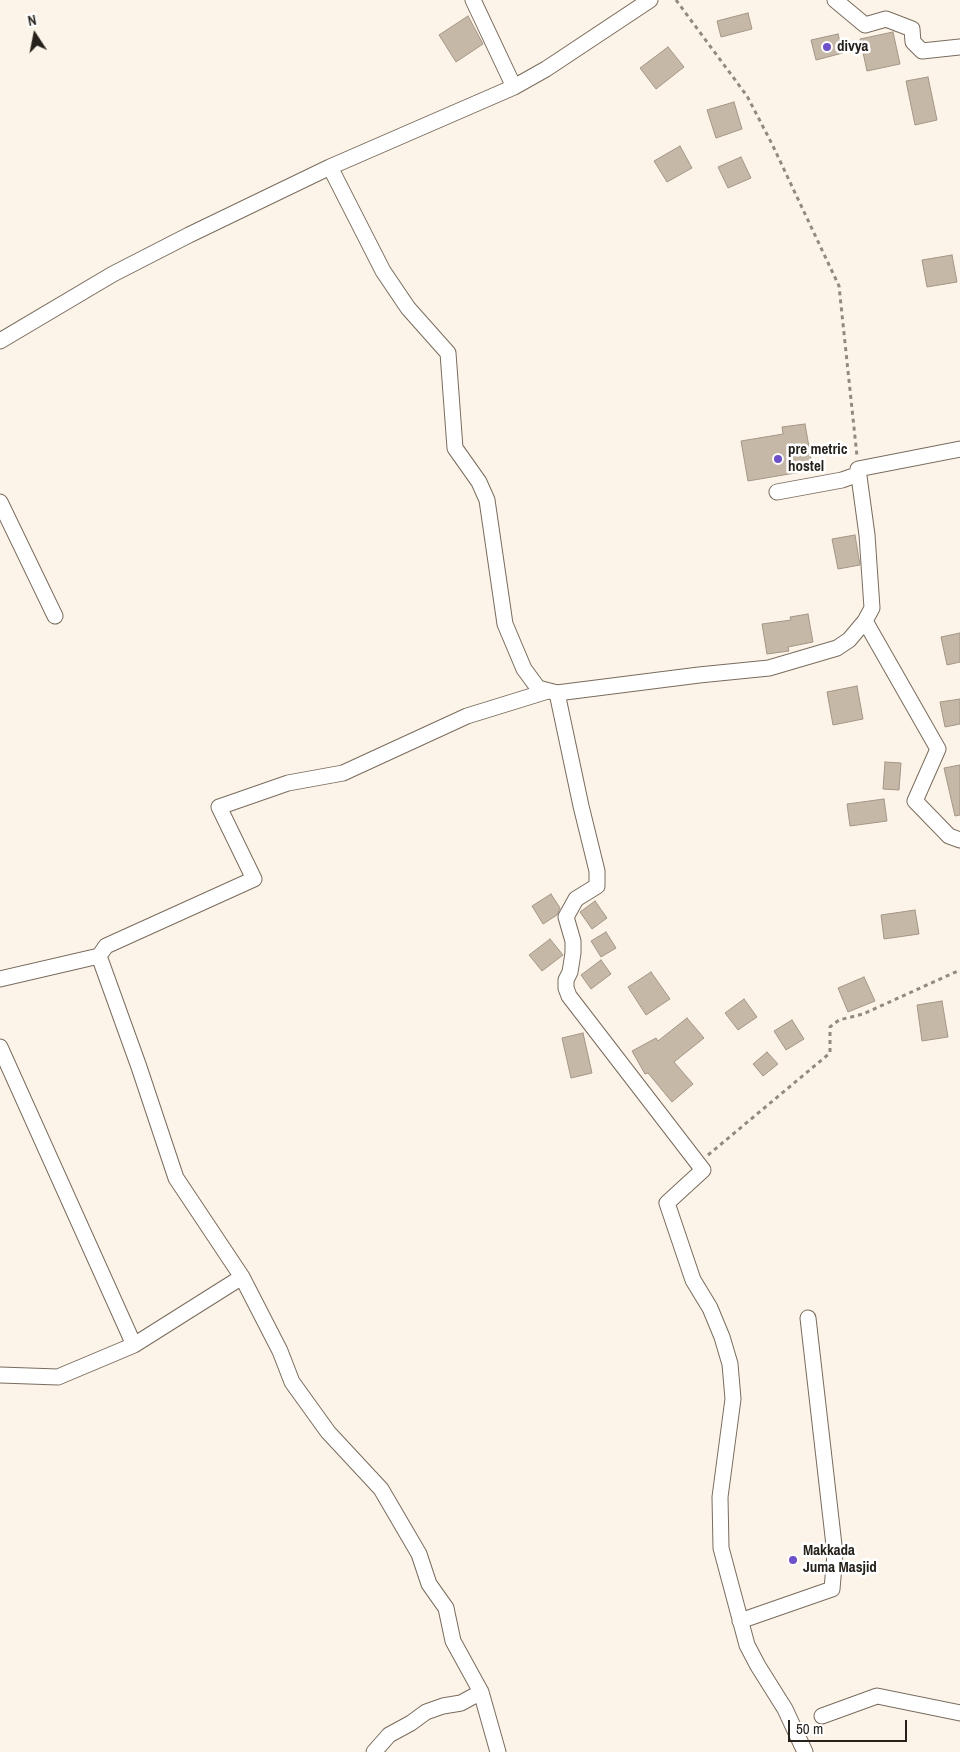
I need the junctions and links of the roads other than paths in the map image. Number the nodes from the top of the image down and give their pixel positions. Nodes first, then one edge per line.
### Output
1 (473, 0) edge
2 (650, 0) edge
3 (835, 0) edge
4 (960, 47) edge
5 (514, 87) junction
6 (330, 167) junction
7 (0, 341) edge
8 (960, 449) edge
9 (859, 471) junction
10 (777, 492) dead end
11 (0, 502) edge
12 (54, 616) dead end
13 (865, 621) junction
14 (552, 692) junction
15 (960, 840) edge
16 (99, 956) junction
17 (0, 979) edge
18 (0, 1047) edge
19 (242, 1277) junction
20 (808, 1318) dead end
21 (134, 1345) junction
22 (0, 1375) edge
23 (740, 1621) junction
24 (482, 1692) junction
25 (960, 1713) edge
26 (822, 1716) dead end
27 (374, 1752) edge
28 (498, 1752) edge
29 (805, 1752) edge

1 - 5 street
2 - 5 street
3 - 4 street
5 - 6 street
6 - 7 street
6 - 14 street
8 - 9 street
9 - 10 street
9 - 13 street
11 - 12 street
13 - 14 street
13 - 15 street
14 - 16 street
14 - 23 street
16 - 17 street
16 - 19 street
18 - 21 street
19 - 21 street
19 - 24 street
20 - 23 street
21 - 22 street
23 - 29 street
24 - 27 street
24 - 28 street
25 - 26 street

